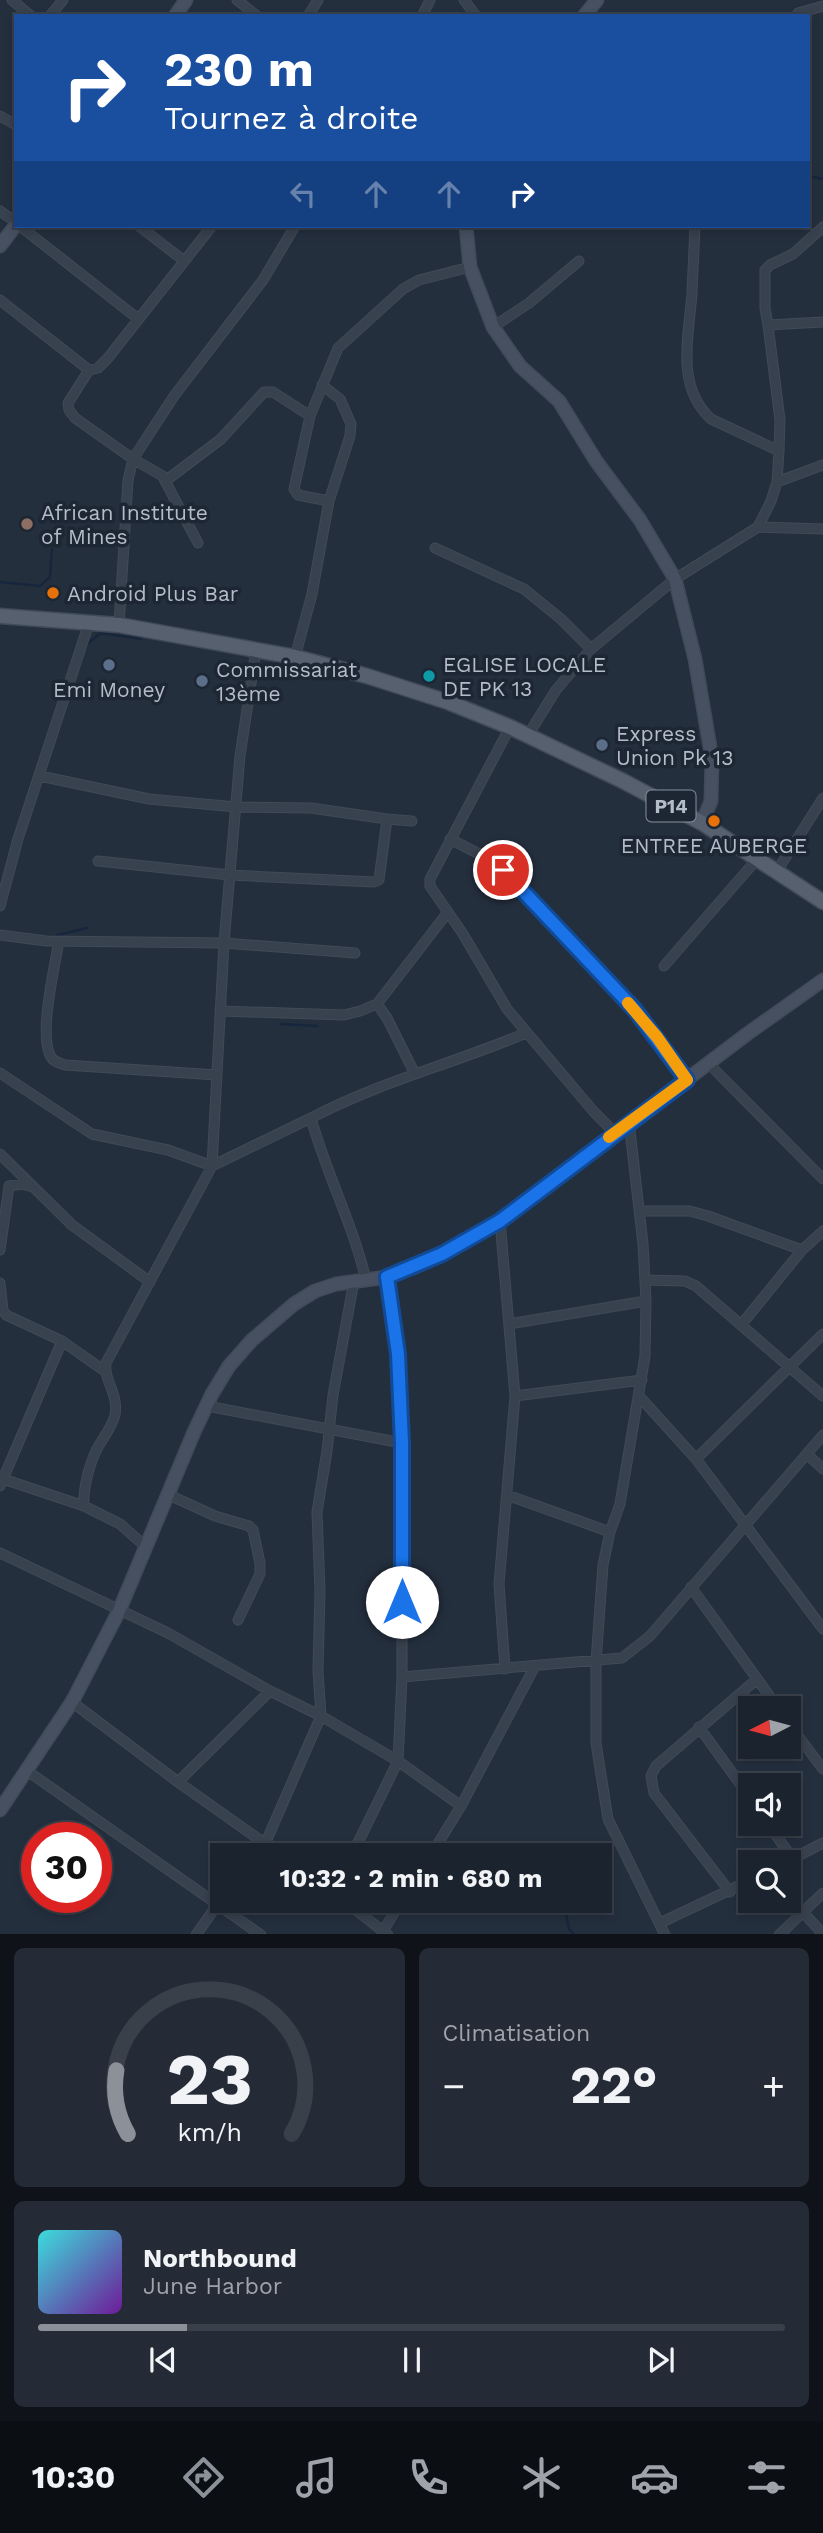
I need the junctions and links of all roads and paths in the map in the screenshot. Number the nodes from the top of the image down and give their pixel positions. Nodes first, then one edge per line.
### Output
1 (12, 0) edge
2 (63, 0) edge
3 (237, 0) edge
4 (464, 0) edge
5 (597, 0) edge
6 (823, 6) edge
7 (798, 13) dead end
8 (29, 14) edge
9 (52, 14) edge
10 (254, 14) edge
11 (475, 14) edge
12 (586, 14) edge
13 (0, 211) edge
14 (14, 222) edge
15 (823, 227) edge
16 (14, 228) edge
17 (22, 228) edge
18 (142, 228) edge
19 (210, 228) edge
20 (294, 228) edge
21 (466, 228) edge
22 (695, 228) edge
23 (0, 246) edge
24 (183, 260) junction
25 (579, 261) dead end
26 (470, 267) junction
27 (0, 300) edge
28 (137, 318) junction
29 (823, 322) edge
30 (768, 325) junction
31 (493, 327) junction
32 (89, 370) junction
33 (322, 385) junction
34 (310, 416) junction
35 (779, 451) junction
36 (133, 459) junction
37 (823, 465) edge
38 (164, 479) junction
39 (777, 482) junction
40 (329, 501) junction
41 (758, 527) junction
42 (823, 529) edge
43 (198, 543) dead end
44 (435, 548) dead end
45 (675, 579) junction
46 (0, 616) edge
47 (89, 623) junction
48 (118, 625) junction
49 (592, 649) junction
50 (256, 650) junction
51 (295, 657) junction
52 (510, 727) junction
53 (528, 735) junction
54 (40, 776) junction
55 (823, 797) edge
56 (236, 807) junction
57 (387, 819) junction
58 (412, 821) dead end
59 (702, 823) junction
60 (450, 839) junction
61 (758, 858) junction
62 (98, 861) dead end
63 (777, 871) junction
64 (230, 875) junction
65 (823, 902) edge
66 (0, 906) edge
67 (449, 912) junction
68 (0, 935) edge
69 (59, 941) junction
70 (224, 943) junction
71 (355, 953) dead end
72 (664, 966) dead end
73 (823, 980) edge
74 (377, 1004) junction
75 (220, 1011) junction
76 (526, 1033) junction
77 (709, 1064) junction
78 (0, 1073) edge
79 (415, 1074) junction
80 (217, 1075) junction
81 (687, 1080) junction
82 (311, 1118) junction
83 (629, 1122) junction
84 (615, 1133) junction
85 (0, 1154) edge
86 (212, 1166) junction
87 (823, 1179) edge
88 (34, 1187) junction
89 (640, 1211) junction
90 (500, 1221) junction
91 (823, 1231) edge
92 (0, 1250) edge
93 (802, 1250) junction
94 (387, 1277) junction
95 (360, 1280) junction
96 (645, 1280) junction
97 (150, 1282) junction
98 (0, 1283) edge
99 (646, 1301) junction
100 (509, 1324) junction
101 (741, 1325) junction
102 (823, 1334) edge
103 (62, 1341) junction
104 (790, 1368) junction
105 (106, 1372) junction
106 (642, 1380) junction
107 (515, 1396) junction
108 (639, 1396) junction
109 (823, 1396) edge
110 (206, 1406) junction
111 (329, 1430) junction
112 (823, 1435) edge
113 (402, 1443) junction
114 (807, 1454) junction
115 (696, 1459) junction
116 (823, 1469) edge
117 (2, 1483) edge
118 (507, 1494) junction
119 (169, 1495) junction
120 (84, 1506) junction
121 (747, 1525) junction
122 (610, 1532) junction
123 (145, 1546) junction
124 (0, 1553) edge
125 (691, 1587) junction
126 (119, 1611) junction
127 (238, 1620) dead end
128 (823, 1629) edge
129 (596, 1662) junction
130 (535, 1666) junction
131 (505, 1669) junction
132 (402, 1677) junction
133 (757, 1679) junction
134 (270, 1691) junction
135 (769, 1696) edge
136 (72, 1702) junction
137 (321, 1716) junction
138 (699, 1727) junction
139 (802, 1741) edge
140 (398, 1761) junction
141 (823, 1769) edge
142 (26, 1770) junction
143 (738, 1781) edge
144 (178, 1782) junction
145 (461, 1806) junction
146 (0, 1810) edge
147 (264, 1843) edge
148 (265, 1843) edge
149 (358, 1843) edge
150 (438, 1843) edge
151 (823, 1843) edge
152 (801, 1854) edge
153 (738, 1888) edge
154 (730, 1892) junction
155 (210, 1893) edge
156 (823, 1893) edge
157 (803, 1912) junction
158 (211, 1913) edge
159 (236, 1913) edge
160 (360, 1913) edge
161 (396, 1913) edge
162 (660, 1923) junction
163 (386, 1933) edge
164 (196, 1934) edge
165 (261, 1934) edge
166 (665, 1934) edge
167 (779, 1934) edge
168 (823, 1934) edge

1 - 8 street
2 - 9 street
3 - 10 street
4 - 11 street
5 - 12 street
6 - 7 street
13 - 14 street
15 - 30 street
16 - 23 street
17 - 28 street
18 - 24 street
19 - 24 street
20 - 36 street
21 - 26 street
22 - 35 street
24 - 28 street
25 - 31 street
26 - 31 street
26 - 33 street
27 - 32 street
28 - 32 street
29 - 30 street
30 - 35 street
31 - 45 street
32 - 36 street
33 - 34 street
33 - 40 street
34 - 38 street
34 - 40 street
35 - 39 street
36 - 38 street
36 - 48 street
37 - 39 street
38 - 43 street
39 - 41 street
40 - 51 street
41 - 42 street
41 - 45 street
44 - 49 street
45 - 49 street
45 - 59 street
46 - 47 main road, P14
47 - 48 main road, P14
47 - 54 street
48 - 50 main road, P14
49 - 53 street
50 - 51 main road, P14
50 - 56 street
51 - 52 main road, P14
52 - 53 main road, P14
52 - 60 street
53 - 59 main road, P14
54 - 56 street
54 - 66 street
55 - 63 street
56 - 57 street
56 - 64 street
57 - 58 street
57 - 64 street
59 - 61 main road, P14
60 - 67 street
60 - 81 street
61 - 63 main road, P14
61 - 72 street
62 - 64 street
63 - 65 main road, P14
64 - 70 street
67 - 74 street
67 - 76 street
68 - 69 street
69 - 70 street
69 - 80 street
70 - 71 street
70 - 75 street
73 - 77 street
74 - 75 street
74 - 79 street
75 - 80 street
76 - 79 street
76 - 84 street
77 - 81 street
77 - 87 street
78 - 86 street
79 - 82 street
80 - 86 street
81 - 83 street
82 - 86 street
82 - 95 street
83 - 84 street
83 - 89 street
84 - 90 street
85 - 88 street
86 - 97 street
88 - 92 street
88 - 97 street
89 - 93 street
89 - 96 street
90 - 94 street
90 - 100 street
91 - 93 street
93 - 101 street
94 - 95 street
94 - 113 street
95 - 110 street
95 - 111 street
96 - 99 street
96 - 101 street
97 - 105 street
98 - 103 street
99 - 100 street
99 - 106 street
100 - 107 street
101 - 104 street
102 - 104 street
103 - 105 street
103 - 117 street
104 - 109 street
104 - 115 street
105 - 120 street
106 - 107 street
106 - 108 street
107 - 118 street
108 - 115 street
108 - 122 street
110 - 111 street
110 - 119 street
111 - 113 street
111 - 137 street
112 - 114 street
113 - 132 street
114 - 116 street
114 - 121 street
115 - 121 street
117 - 120 street
118 - 122 street
118 - 131 street
119 - 123 street
119 - 127 street
120 - 123 street
121 - 125 street
121 - 128 street
122 - 129 street
123 - 126 street
124 - 126 street
125 - 129 street
125 - 133 street
126 - 134 street
126 - 136 street
129 - 130 street
129 - 162 street
130 - 131 street
130 - 145 street
131 - 132 street
132 - 140 street
133 - 135 street
133 - 138 street
134 - 137 street
134 - 144 street
136 - 142 street
136 - 144 street
137 - 140 street
137 - 148 street
138 - 143 street
138 - 154 street
139 - 141 street
140 - 145 street
140 - 149 street
142 - 146 street
142 - 155 street
144 - 147 street
145 - 150 street
151 - 152 street
153 - 154 street
154 - 162 street
156 - 157 street
157 - 167 street
157 - 168 street
158 - 164 street
159 - 165 street
160 - 163 street
161 - 163 street
162 - 166 street

